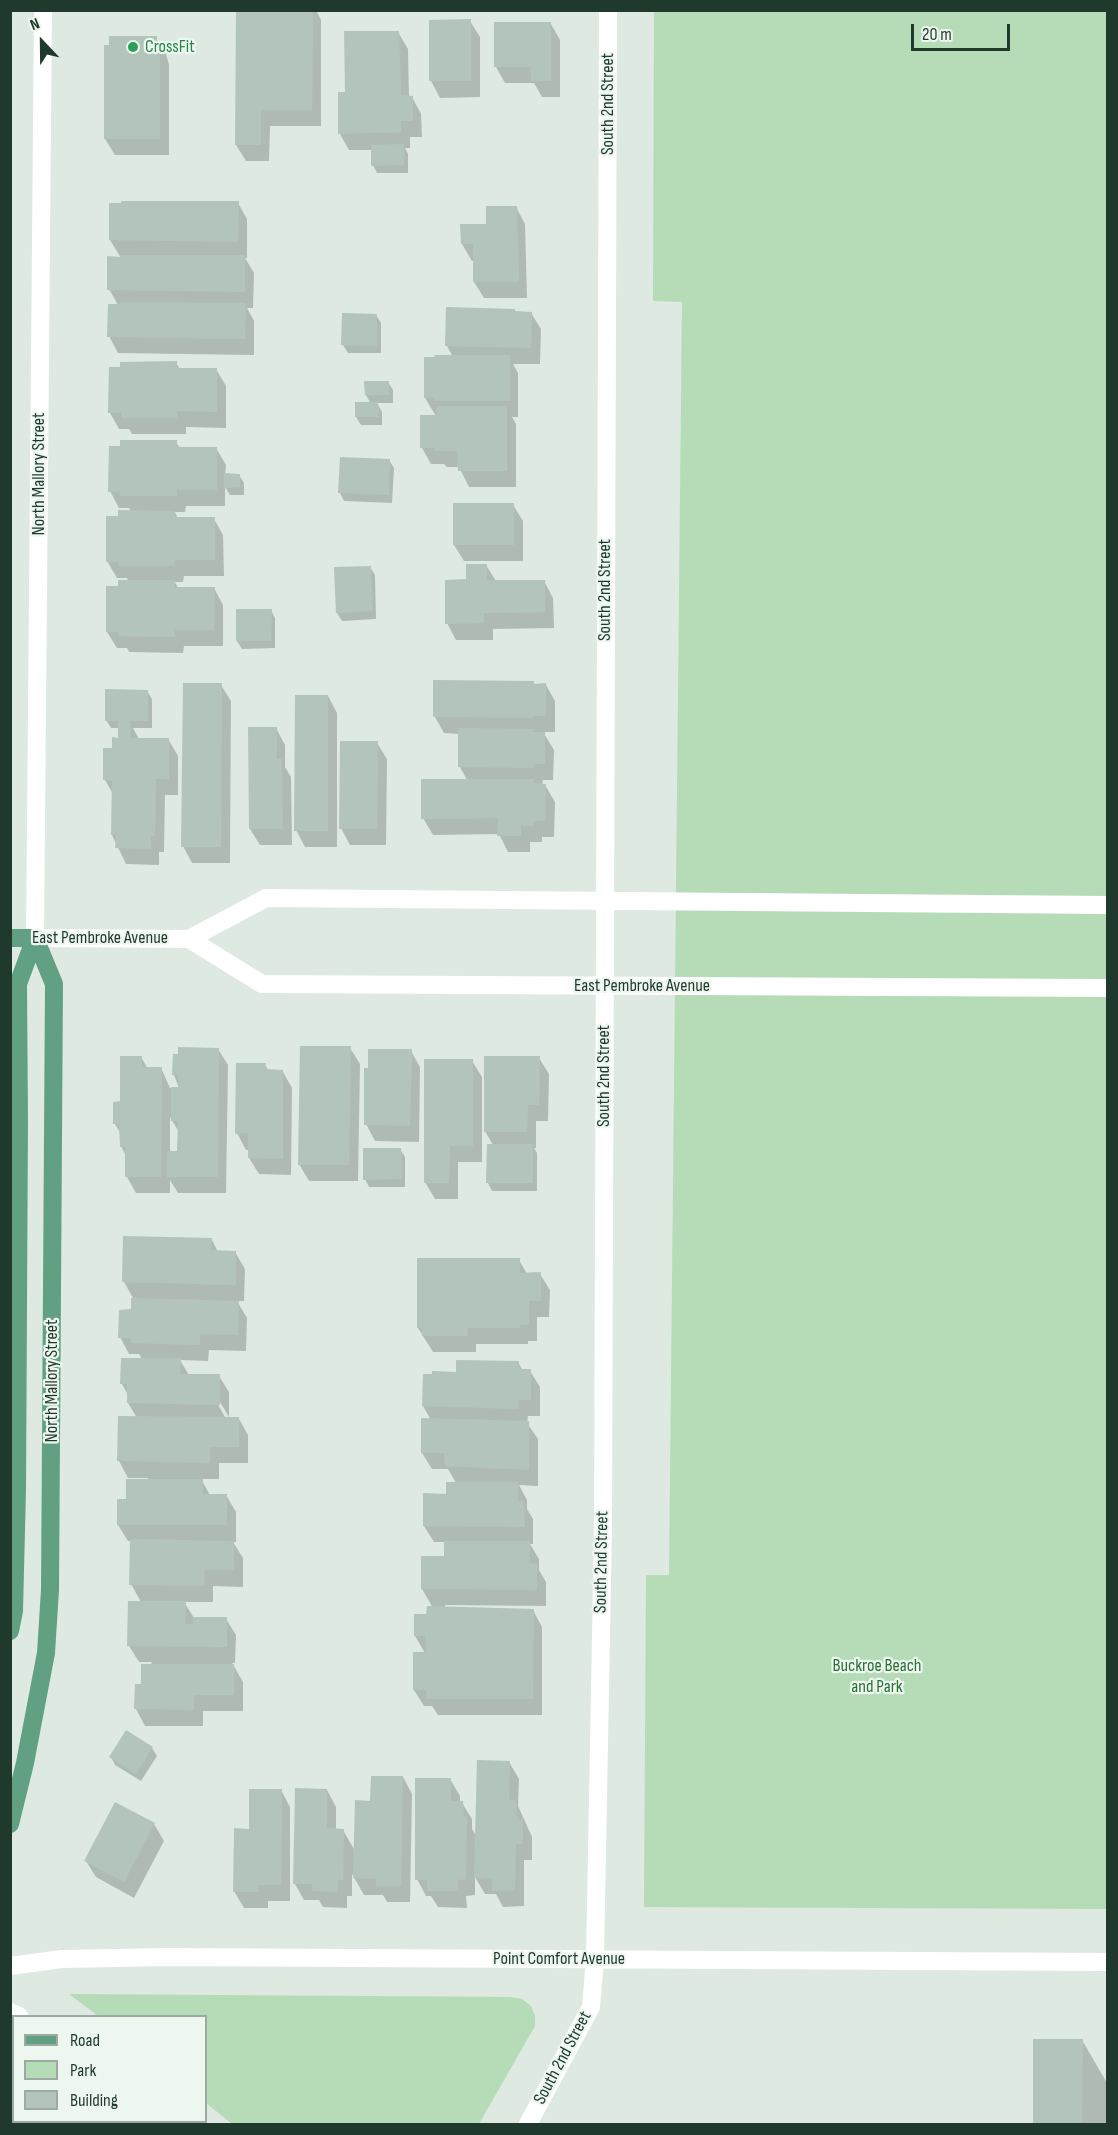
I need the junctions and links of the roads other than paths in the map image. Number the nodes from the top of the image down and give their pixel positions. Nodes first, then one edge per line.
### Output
1 (43, 10) edge
2 (608, 10) edge
3 (604, 900) junction
4 (1107, 904) edge
5 (10, 938) edge
6 (35, 938) junction
7 (189, 939) junction
8 (604, 986) junction
9 (1107, 988) edge
10 (10, 1631) edge
11 (10, 1824) edge
12 (595, 1959) junction
13 (1107, 1962) edge
14 (10, 1966) edge
15 (528, 2124) edge

1 - 6 street, North Mallory Street
2 - 3 street, South 2nd Street
3 - 4 street, East Pembroke Avenue
3 - 7 street, East Pembroke Avenue
3 - 8 street, South 2nd Street
5 - 6 main road, East Pembroke Avenue
6 - 7 street, East Pembroke Avenue
6 - 10 main road, North Mallory Street
6 - 11 main road, North Mallory Street
7 - 8 street, East Pembroke Avenue
8 - 9 street, East Pembroke Avenue
8 - 12 street, South 2nd Street
12 - 13 street, Point Comfort Avenue
12 - 14 street, Point Comfort Avenue
12 - 15 street, South 2nd Street

